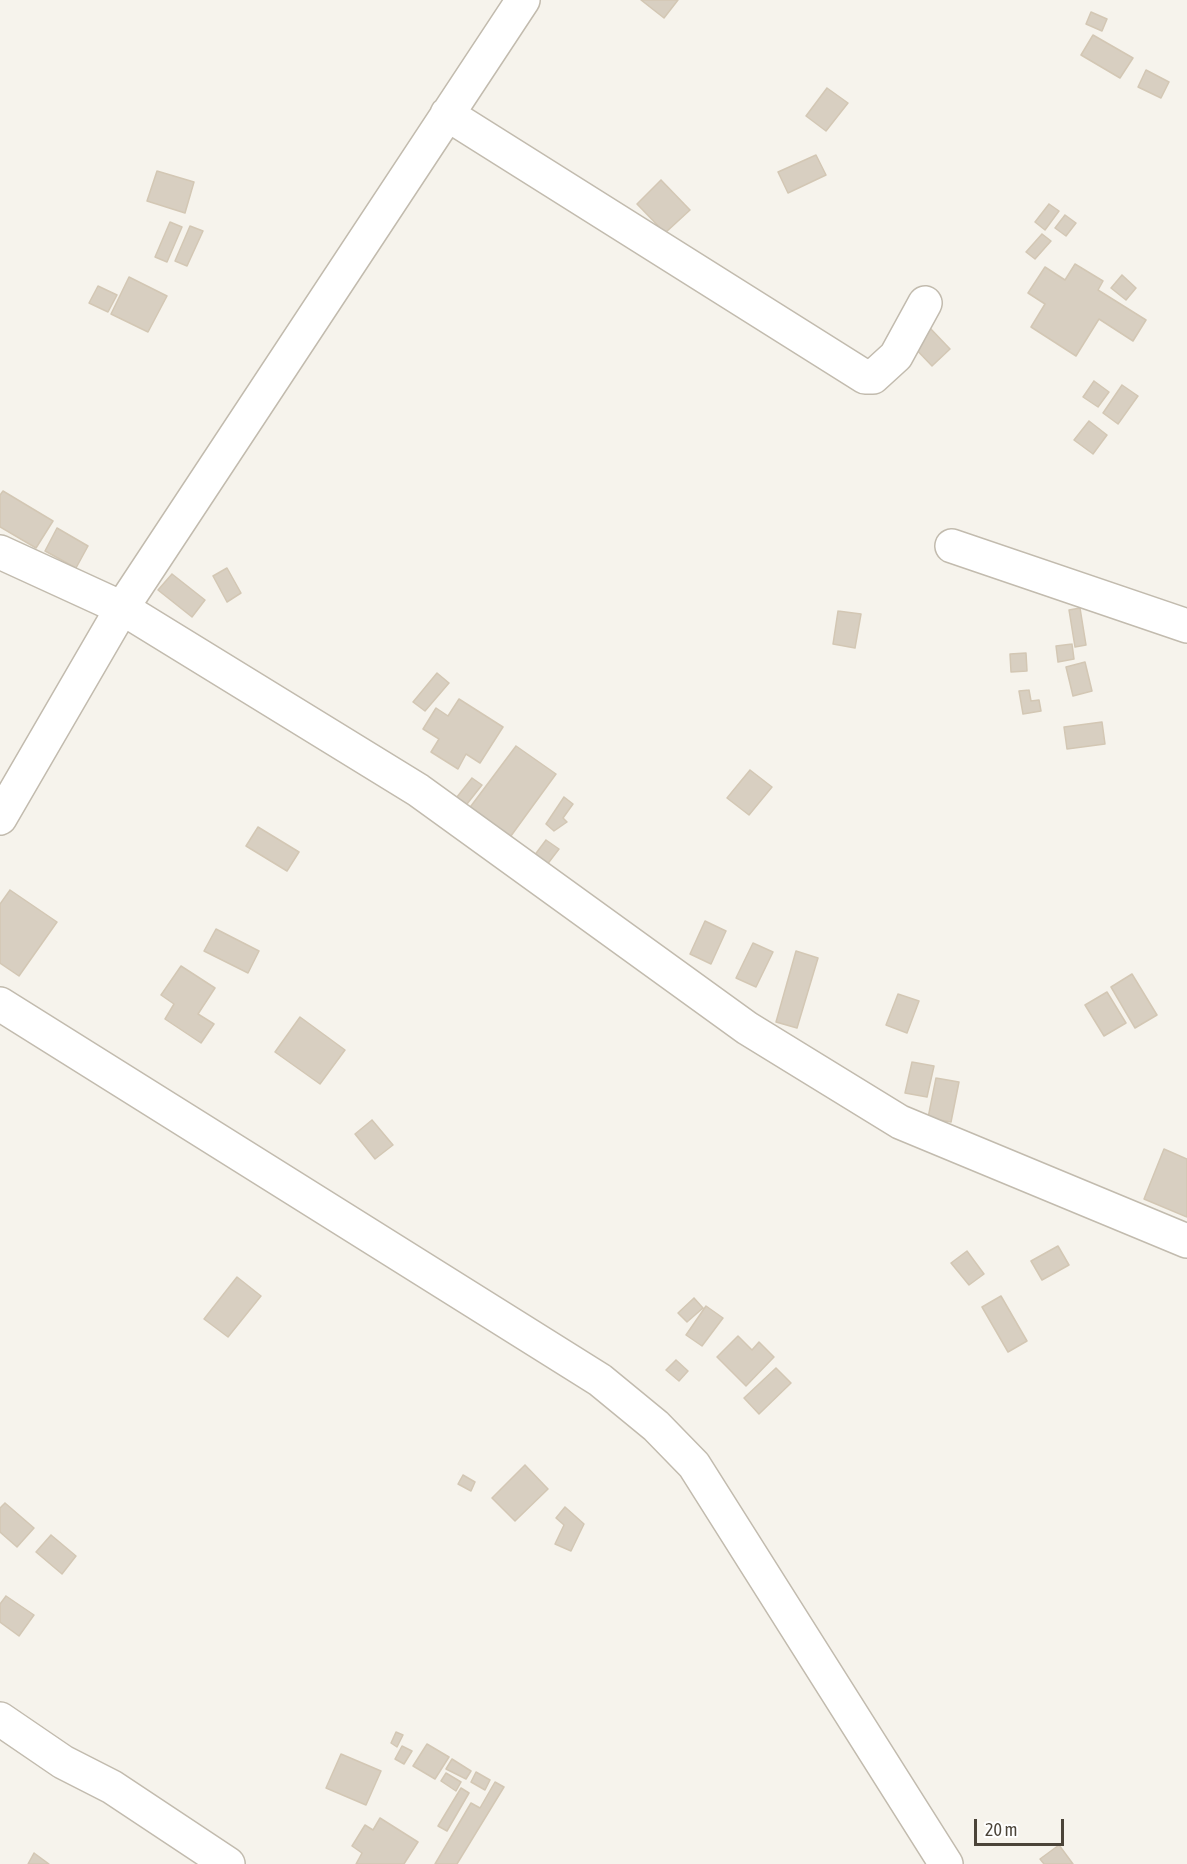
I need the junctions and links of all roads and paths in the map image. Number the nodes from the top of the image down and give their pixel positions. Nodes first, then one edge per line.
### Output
1 (523, 0) edge
2 (447, 114) junction
3 (925, 303) dead end
4 (952, 546) dead end
5 (0, 552) edge
6 (122, 608) junction
7 (1187, 626) edge
8 (0, 818) edge
9 (0, 1004) edge
10 (1187, 1241) edge
11 (0, 1719) edge
12 (228, 1864) edge
13 (946, 1864) edge

1 - 2 street
2 - 3 street
2 - 6 street
4 - 7 street
5 - 6 street
6 - 8 street
6 - 10 street
9 - 13 street
11 - 12 street

